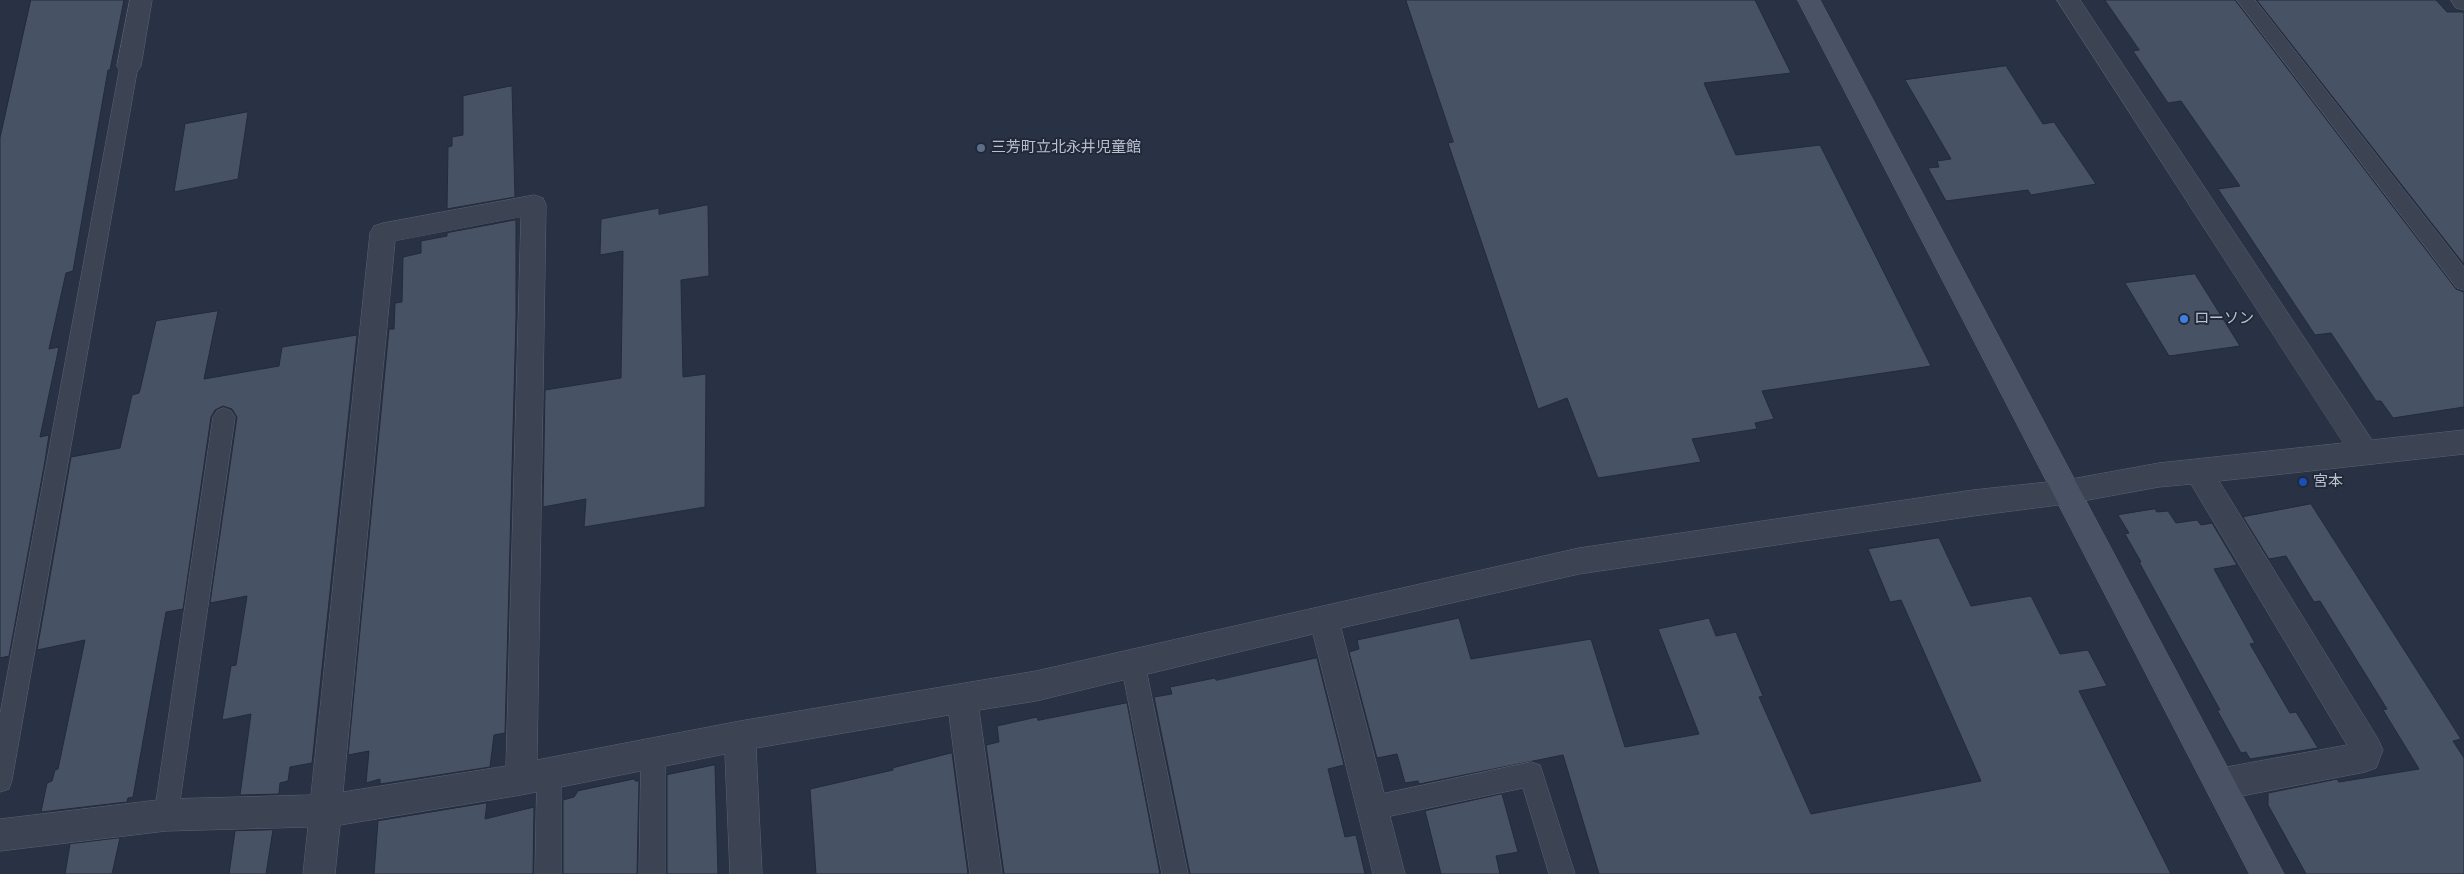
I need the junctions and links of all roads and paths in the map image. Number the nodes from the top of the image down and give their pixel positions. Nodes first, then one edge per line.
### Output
1 (141, 0) edge
2 (1809, 0) edge
3 (2068, 0) edge
4 (2246, 0) edge
5 (129, 66) joint
6 (2464, 282) edge
7 (224, 417) dead end
8 (2464, 442) edge
9 (2365, 453) junction
10 (2198, 471) junction
11 (2066, 492) junction
12 (1324, 618) junction
13 (1133, 664) junction
14 (962, 698) junction
15 (740, 736) junction
16 (653, 754) junction
17 (535, 775) junction
18 (0, 780) edge
19 (2221, 784) junction
20 (1372, 808) junction
21 (326, 811) junction
22 (166, 816) junction
23 (0, 834) edge
24 (319, 874) edge
25 (548, 874) edge
26 (652, 874) edge
27 (746, 874) edge
28 (986, 874) edge
29 (1175, 874) edge
30 (1389, 874) edge
31 (1562, 874) edge
32 (2268, 874) edge

1 - 5 street
2 - 11 street
3 - 9 street
4 - 6 lane
5 - 18 lane
7 - 22 lane
8 - 9 street
9 - 10 street
10 - 11 street
10 - 19 street
11 - 12 street
11 - 19 street
12 - 13 street
12 - 20 street
13 - 14 street
13 - 29 lane
14 - 15 street
14 - 28 street
15 - 16 street
15 - 27 street
16 - 17 street
16 - 26 lane
17 - 21 street
17 - 21 street
17 - 25 lane
19 - 32 street
20 - 30 street
20 - 31 lane
21 - 22 street
21 - 24 street
22 - 23 street

